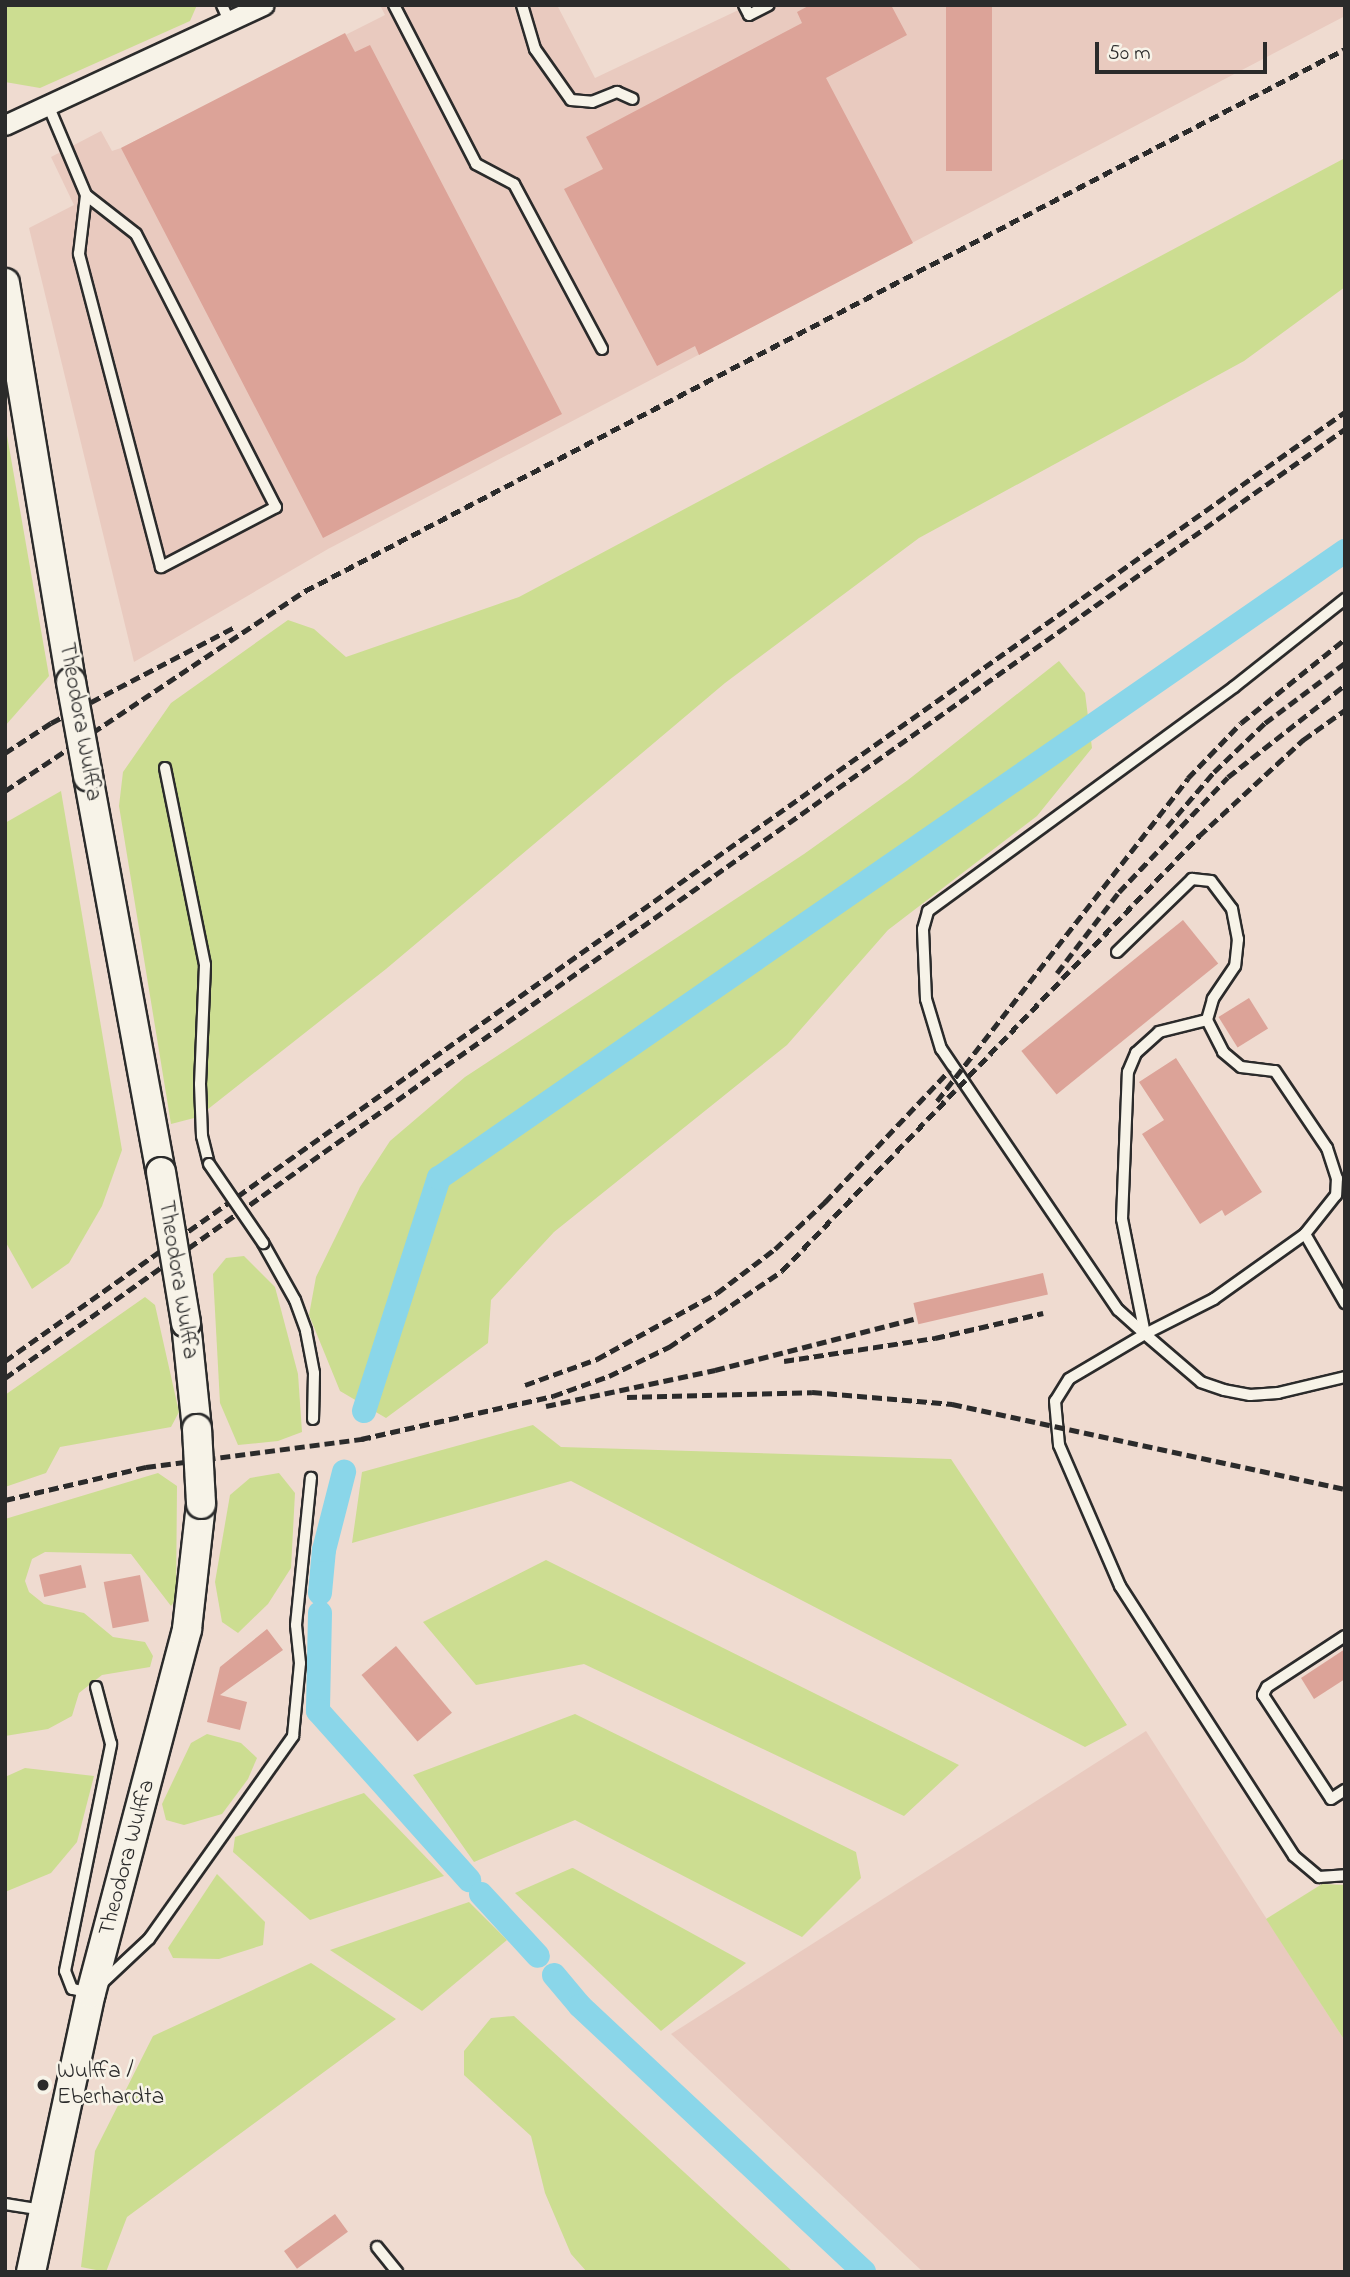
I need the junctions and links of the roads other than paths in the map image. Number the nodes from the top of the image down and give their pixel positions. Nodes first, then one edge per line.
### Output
1 (263, 5) edge
2 (394, 5) edge
3 (522, 5) edge
4 (744, 5) edge
5 (769, 5) edge
6 (226, 13) edge
7 (632, 99) dead end
8 (48, 105) junction
9 (5, 125) edge
10 (86, 195) junction
11 (5, 283) edge
12 (602, 349) dead end
13 (1345, 599) edge
14 (165, 768) dead end
15 (1117, 952) dead end
16 (1207, 1020) junction
17 (1305, 1234) junction
18 (1345, 1303) edge
19 (1145, 1334) junction
20 (1345, 1377) edge
21 (313, 1419) dead end
22 (312, 1478) dead end
23 (1345, 1636) edge
24 (96, 1687) dead end
25 (1345, 1790) edge
26 (1345, 1875) edge
27 (92, 1993) junction
28 (5, 2204) edge
29 (44, 2211) junction
30 (377, 2247) dead end
31 (32, 2272) edge
32 (397, 2272) edge

1 - 6 street
2 - 12 lane
3 - 7 lane
4 - 5 lane
6 - 8 street
8 - 9 street
8 - 10 lane
10 - 10 lane
11 - 27 street, Theodora Wulffa, bridge
13 - 19 lane
14 - 21 lane, bridge
15 - 16 lane
16 - 17 lane
16 - 19 lane
17 - 18 lane
17 - 19 lane
19 - 20 lane
19 - 26 lane
22 - 27 lane
23 - 25 lane
24 - 27 lane
27 - 29 street, Theodora Wulffa
28 - 29 lane
29 - 31 street, Theodora Wulffa
30 - 32 lane

